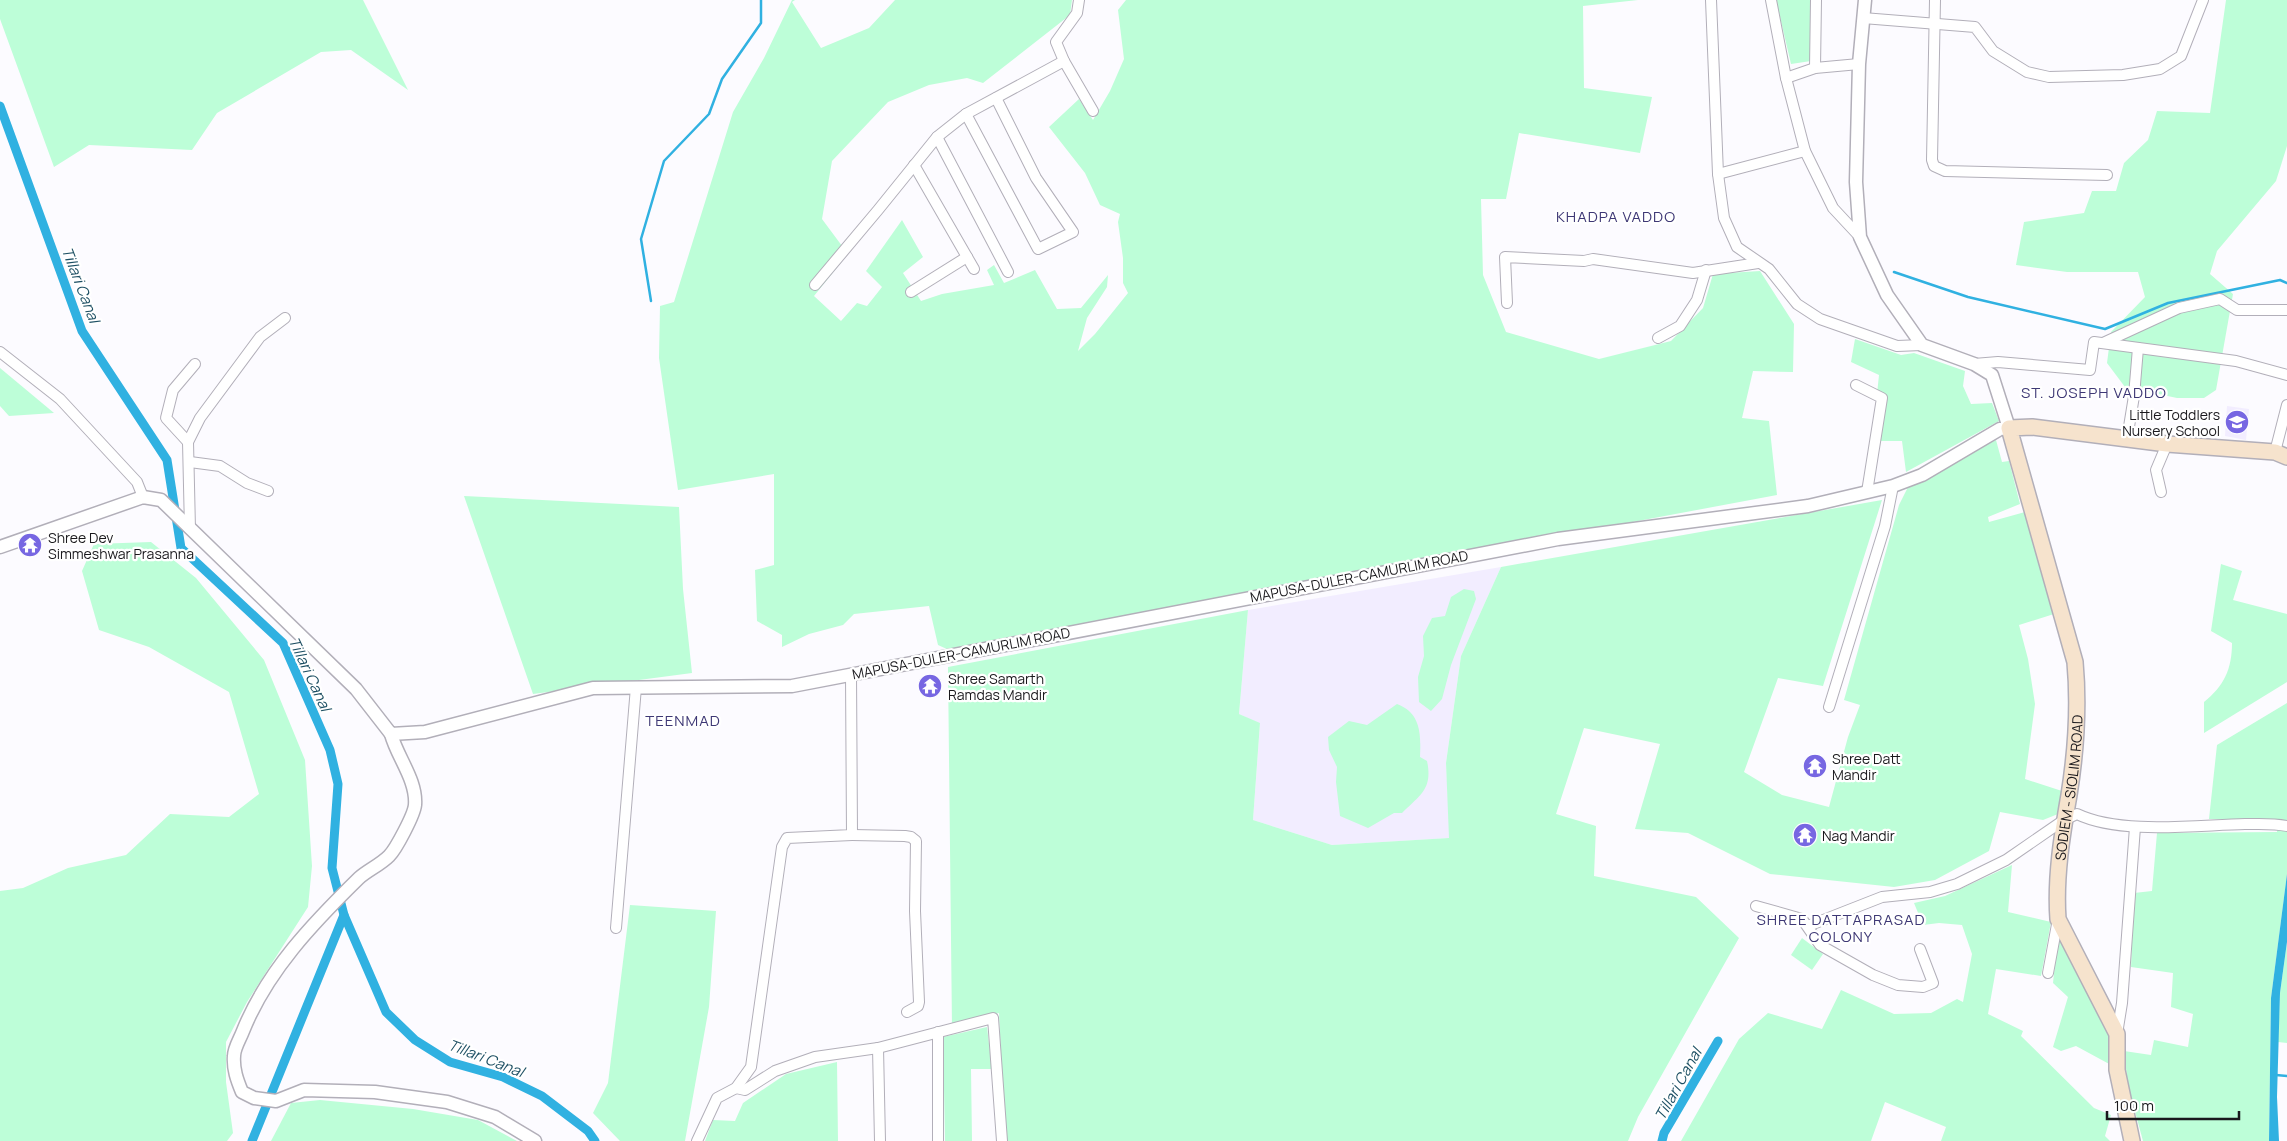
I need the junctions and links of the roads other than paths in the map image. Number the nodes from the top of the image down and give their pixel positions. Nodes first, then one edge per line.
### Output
1 (1079, 0) edge
2 (1711, 0) edge
3 (1771, 0) edge
4 (1816, 0) edge
5 (1865, 0) edge
6 (1935, 0) edge
7 (2204, 0) edge
8 (1863, 18) junction
9 (1934, 22) junction
10 (1064, 61) junction
11 (1860, 64) junction
12 (1815, 68) junction
13 (1786, 78) junction
14 (996, 98) junction
15 (1093, 111) dead end
16 (966, 114) junction
17 (937, 136) junction
18 (1805, 151) junction
19 (914, 165) junction
20 (1718, 174) junction
21 (2107, 175) dead end
22 (1860, 237) junction
23 (967, 258) junction
24 (1758, 263) junction
25 (974, 269) dead end
26 (1706, 270) junction
27 (1008, 272) dead end
28 (815, 285) dead end
29 (910, 292) dead end
30 (1507, 304) dead end
31 (2287, 310) edge
32 (285, 318) dead end
33 (1658, 338) dead end
34 (2102, 343) junction
35 (1922, 344) junction
36 (2138, 348) junction
37 (0, 352) edge
38 (195, 364) dead end
39 (1974, 364) junction
40 (2287, 375) edge
41 (1856, 385) dead end
42 (2287, 405) edge
43 (2009, 428) junction
44 (2126, 439) junction
45 (188, 442) junction
46 (2167, 444) junction
47 (2281, 455) edge
48 (190, 462) junction
49 (1893, 486) junction
50 (268, 491) dead end
51 (1867, 492) junction
52 (2161, 492) dead end
53 (143, 496) junction
54 (186, 525) junction
55 (1, 544) edge
56 (851, 674) junction
57 (636, 687) junction
58 (1829, 707) dead end
59 (391, 734) junction
60 (2064, 820) junction
61 (2283, 825) edge
62 (2135, 827) junction
63 (852, 835) junction
64 (1756, 906) dead end
65 (2058, 919) junction
66 (1808, 926) junction
67 (616, 928) dead end
68 (1920, 949) dead end
69 (2048, 973) dead end
70 (907, 1012) dead end
71 (938, 1032) junction
72 (2117, 1034) junction
73 (878, 1048) junction
74 (736, 1088) junction
75 (535, 1141) edge
76 (697, 1141) edge
77 (880, 1141) edge
78 (938, 1141) edge
79 (1002, 1141) edge
80 (2132, 1141) edge

1 - 10 street
2 - 20 street
3 - 13 street
4 - 12 street
5 - 8 street
6 - 9 street
7 - 9 street
8 - 9 street
8 - 11 street
9 - 21 street
10 - 14 street
10 - 15 street
11 - 12 street
11 - 22 street
12 - 13 street
13 - 18 street
14 - 16 street
14 - 16 street
16 - 17 street
17 - 19 street
17 - 27 street
18 - 20 street
18 - 22 street
19 - 23 street
19 - 28 street
20 - 24 street
22 - 35 street
23 - 25 street
23 - 29 street
24 - 26 street
24 - 35 street
26 - 30 street
26 - 33 street
31 - 34 street
32 - 45 street
34 - 36 street
34 - 39 street
35 - 39 street
36 - 40 street
36 - 44 street
37 - 53 street
38 - 45 street
39 - 43 street
41 - 51 street
42 - 47 street
43 - 44 main road
43 - 49 street, MAPUSA-DULER-CAMURLIM ROAD
43 - 60 main road, SODIEM - SIOLIM ROAD
44 - 46 main road
45 - 48 street
46 - 47 main road
46 - 52 street
48 - 50 street
48 - 54 street
49 - 51 street, MAPUSA-DULER-CAMURLIM ROAD
49 - 58 street
51 - 56 street, MAPUSA-DULER-CAMURLIM ROAD
53 - 54 street
53 - 55 street
54 - 59 street
56 - 57 street, MAPUSA-DULER-CAMURLIM ROAD
56 - 63 street
57 - 59 street, MAPUSA-DULER-CAMURLIM ROAD
57 - 67 street
59 - 75 street
60 - 62 street
60 - 65 main road, SODIEM - SIOLIM ROAD
60 - 66 street
61 - 62 street
62 - 72 street
63 - 70 street
63 - 74 street
64 - 66 street
65 - 69 street
65 - 72 main road, SODIEM - SIOLIM ROAD
66 - 68 street
71 - 73 street
71 - 78 street
71 - 79 street
72 - 80 main road, SODIEM - SIOLIM ROAD
73 - 74 street
73 - 77 street
74 - 76 street

